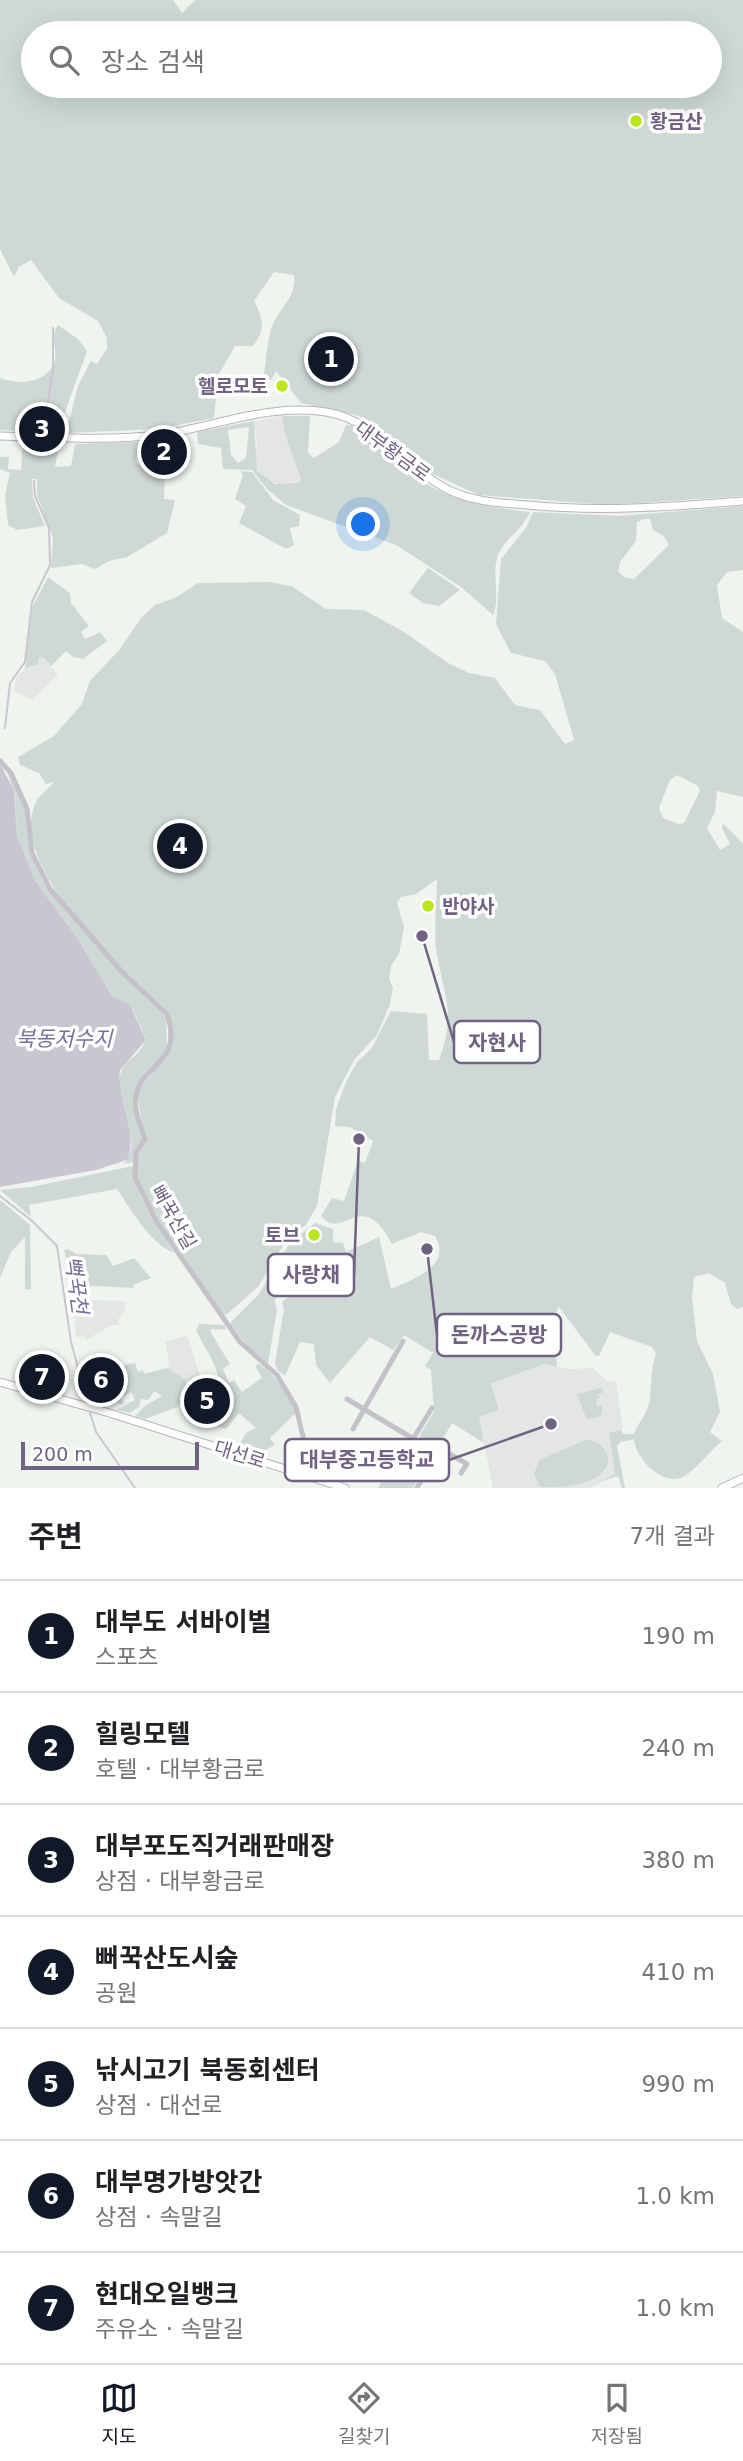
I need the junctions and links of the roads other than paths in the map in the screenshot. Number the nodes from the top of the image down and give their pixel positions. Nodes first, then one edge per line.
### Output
1 (0, 436) edge
2 (743, 501) edge
3 (0, 761) edge
4 (403, 1341) dead end
5 (0, 1382) edge
6 (348, 1399) dead end
7 (432, 1408) dead end
8 (364, 1409) junction
9 (353, 1429) dead end
10 (413, 1439) junction
11 (436, 1453) junction
12 (290, 1470) junction
13 (461, 1473) dead end
14 (743, 1478) edge
15 (345, 1488) edge
16 (417, 1488) edge
17 (722, 1488) edge

1 - 2 main road, 대부황금로
3 - 12 street, 뻐꾹산길
4 - 8 street
5 - 12 main road, 대선로
6 - 8 street
7 - 10 street
8 - 9 street
8 - 10 street
10 - 11 street
11 - 13 street
11 - 16 street
12 - 15 main road, 대선로
14 - 17 main road

